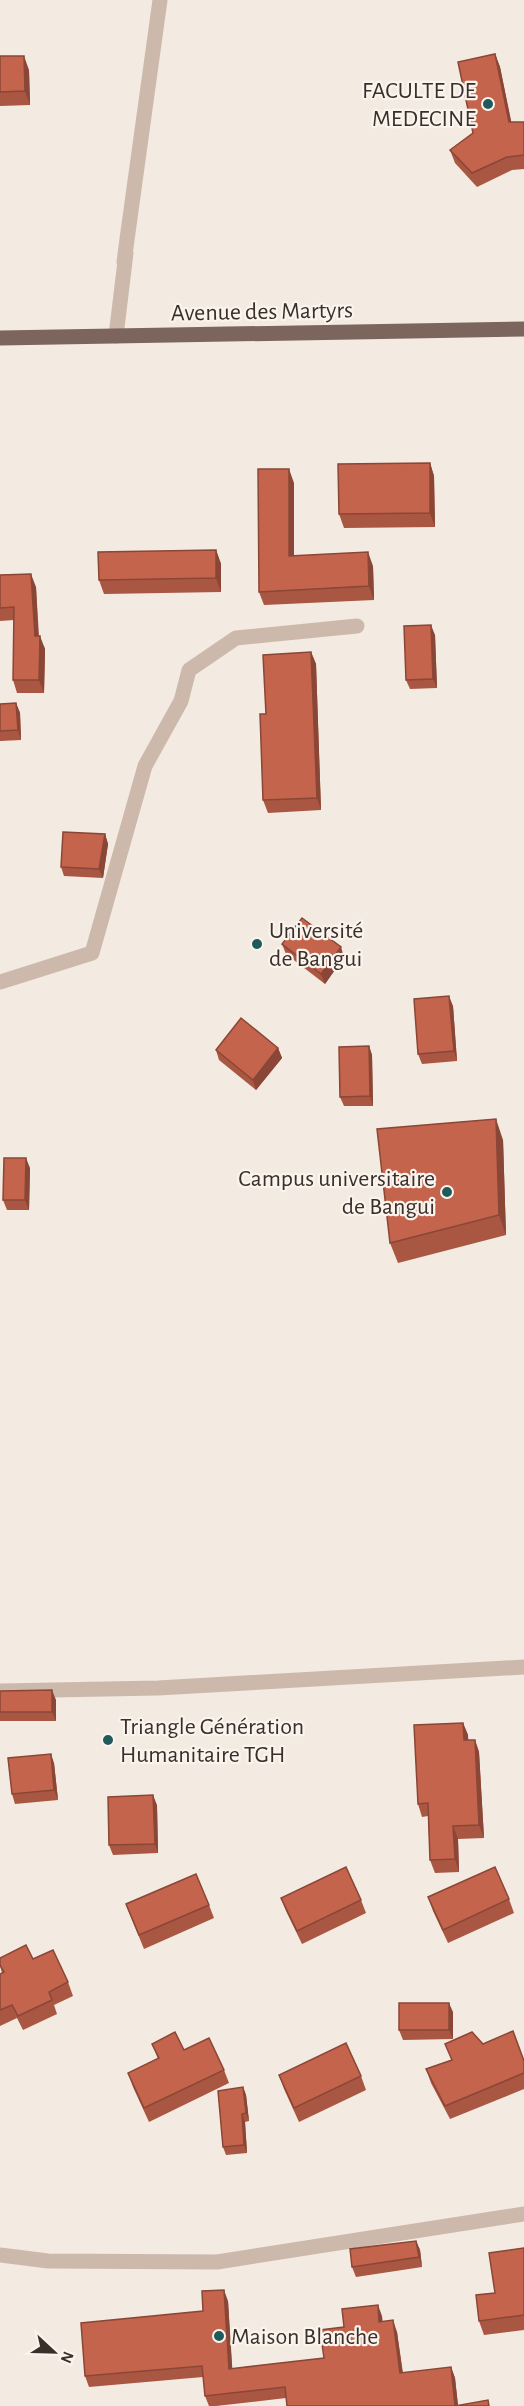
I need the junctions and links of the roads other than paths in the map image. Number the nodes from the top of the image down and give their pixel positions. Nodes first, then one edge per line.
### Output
1 (160, 0) edge
2 (143, 125) junction
3 (524, 329) edge
4 (116, 336) junction
5 (0, 338) edge
6 (357, 626) dead end
7 (0, 982) edge
8 (524, 1667) edge
9 (0, 1691) edge
10 (524, 2214) edge
11 (0, 2255) edge

1 - 2 street
1 - 4 street
2 - 2 street
3 - 4 main road, Avenue des Martyrs
4 - 5 main road, Avenue des Martyrs
6 - 7 street
8 - 9 street
10 - 11 street

